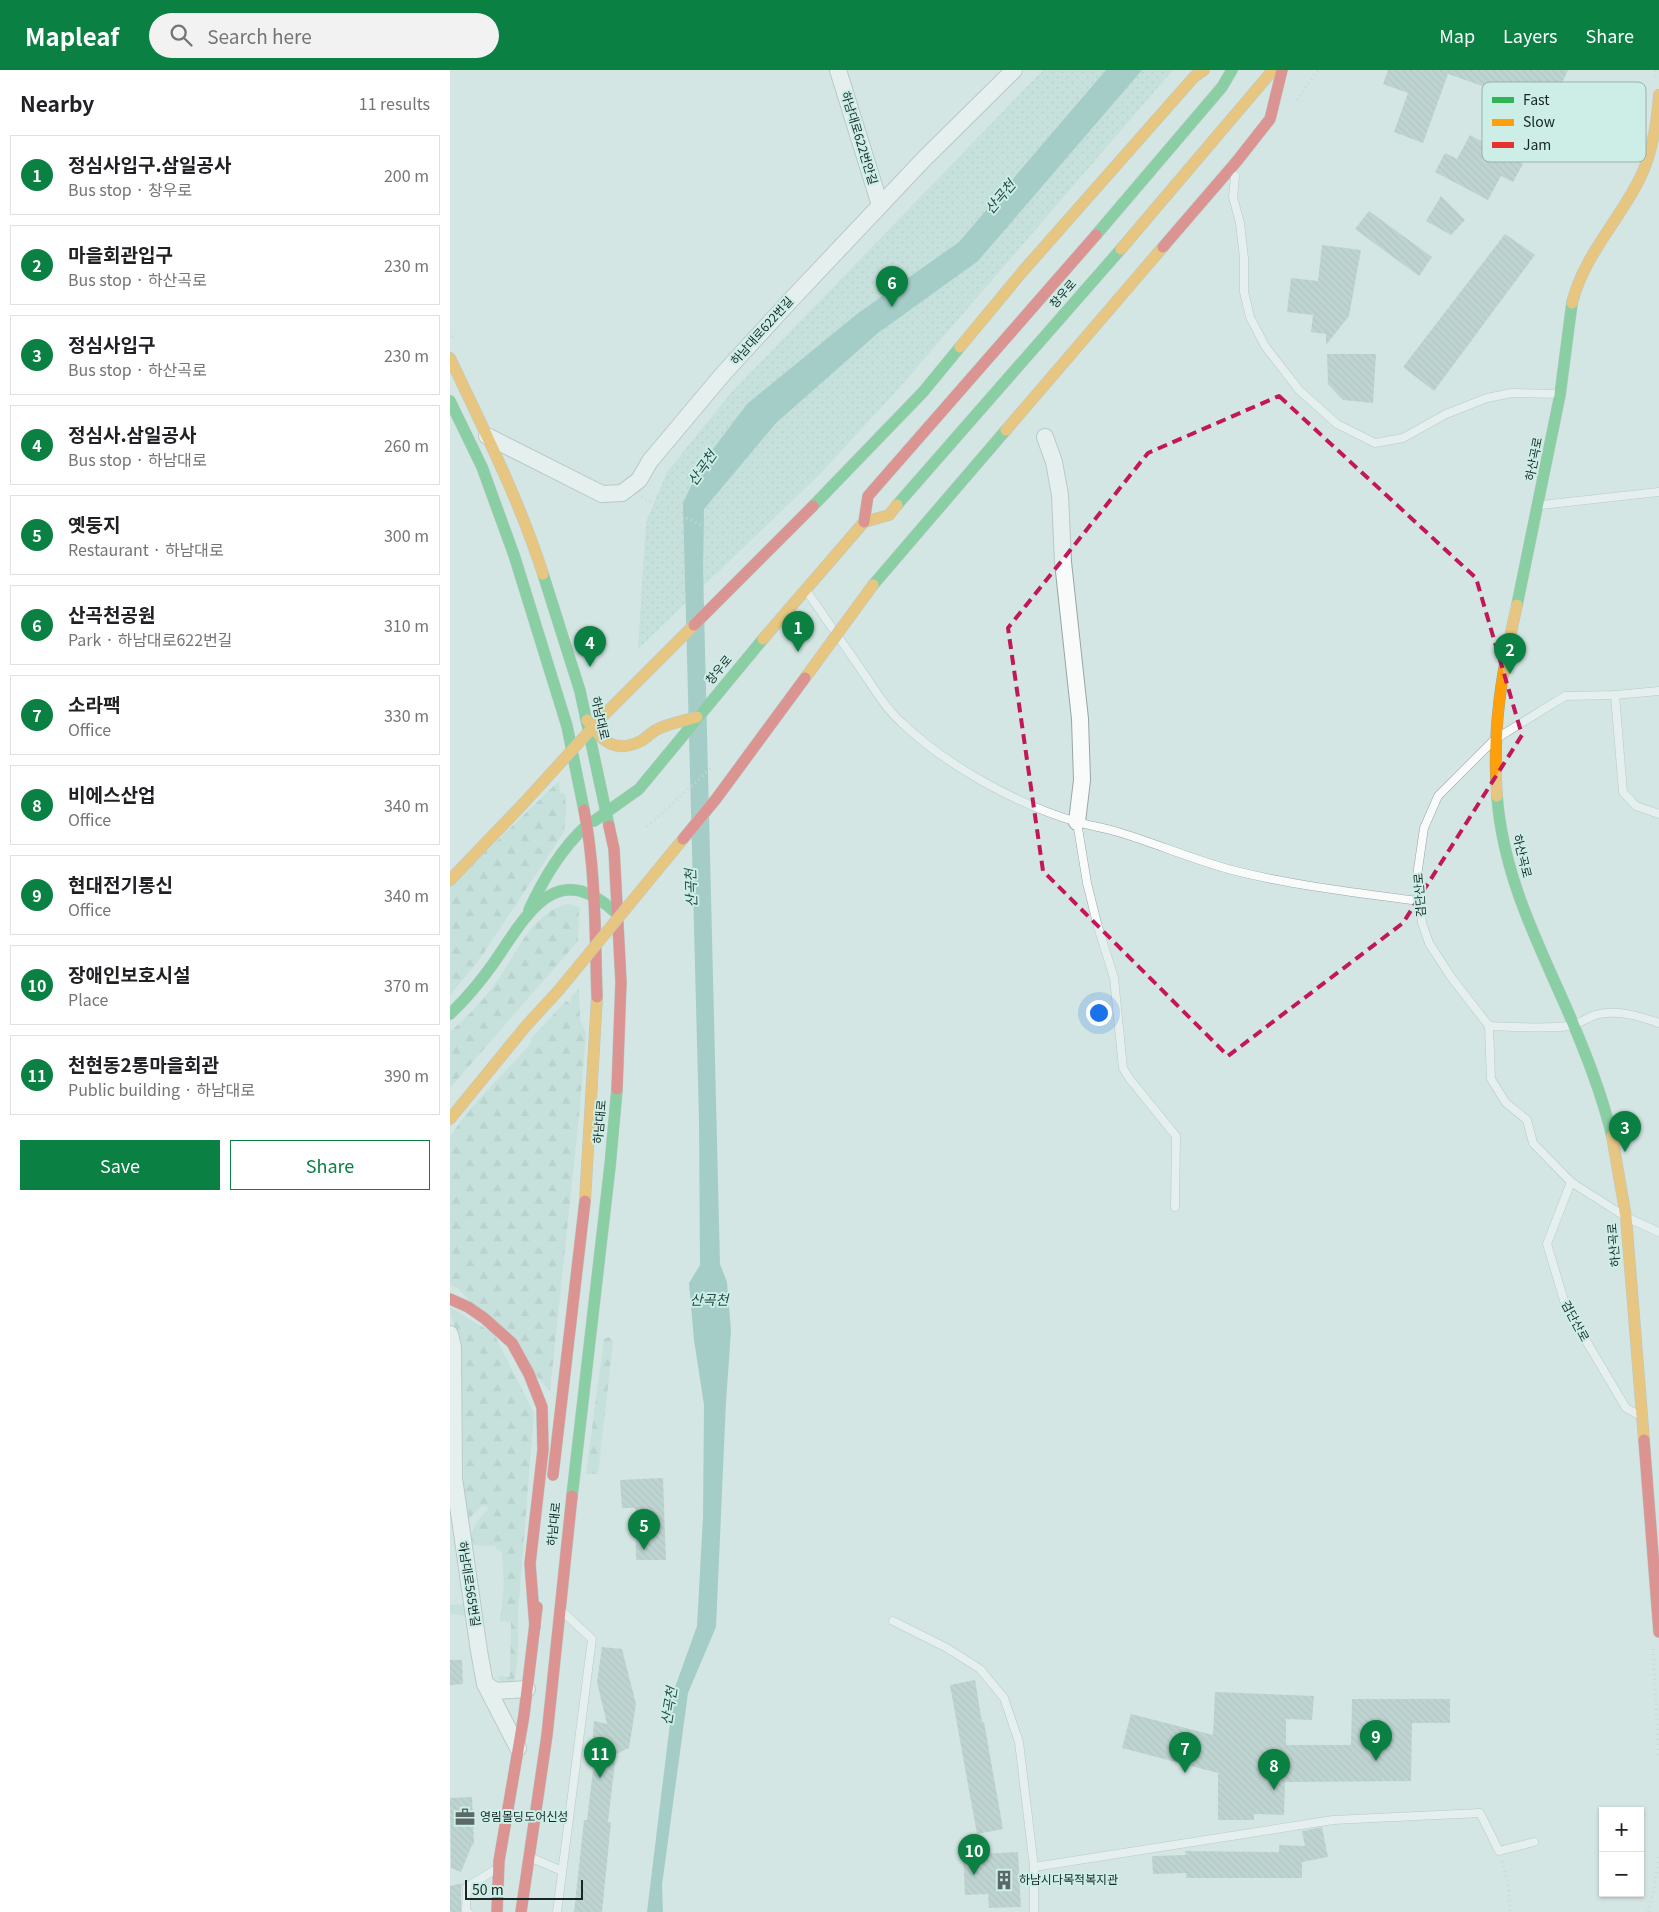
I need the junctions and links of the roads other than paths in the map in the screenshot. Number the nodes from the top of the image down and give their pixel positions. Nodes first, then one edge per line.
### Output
1 (838, 70) edge
2 (1014, 70) edge
3 (1204, 70) edge
4 (1232, 70) edge
5 (1272, 70) edge
6 (1282, 70) edge
7 (1659, 95) edge
8 (1237, 161) junction
9 (880, 205) junction
10 (450, 358) edge
11 (1561, 394) junction
12 (450, 401) edge
13 (487, 436) junction
14 (1045, 437) dead end
15 (1659, 492) edge
16 (1539, 506) junction
17 (864, 522) junction
18 (806, 589) junction
19 (1659, 691) edge
20 (1615, 695) junction
21 (697, 717) junction
22 (586, 718) junction
23 (1494, 740) junction
24 (523, 804) junction
25 (606, 813) junction
26 (1659, 814) edge
27 (1077, 822) junction
28 (586, 825) junction
29 (457, 855) dead end
30 (450, 880) edge
31 (593, 896) junction
32 (1420, 901) junction
33 (527, 913) junction
34 (617, 914) junction
35 (450, 1014) edge
36 (1659, 1023) edge
37 (1573, 1025) junction
38 (526, 1026) junction
39 (1489, 1026) junction
40 (450, 1104) edge
41 (450, 1119) edge
42 (1571, 1182) junction
43 (1175, 1207) dead end
44 (1626, 1217) junction
45 (1659, 1232) edge
46 (450, 1299) edge
47 (450, 1334) edge
48 (1642, 1416) junction
49 (552, 1484) dead end
50 (1654, 1501) edge
51 (542, 1567) dead end
52 (559, 1608) junction
53 (894, 1621) dead end
54 (535, 1627) junction
55 (1656, 1637) edge
56 (485, 1684) junction
57 (527, 1689) junction
58 (518, 1748) junction
59 (1534, 1842) dead end
60 (530, 1856) junction
61 (499, 1867) junction
62 (1034, 1867) junction
63 (562, 1870) junction
64 (468, 1912) edge
65 (497, 1912) edge
66 (521, 1912) edge
67 (557, 1912) edge
68 (1034, 1912) edge

1 - 9 street, 하남대로622번안길
2 - 9 street, 하남대로622번길
3 - 24 main road, bridge
4 - 17 main road, 창우로
5 - 17 main road, 창우로
6 - 8 main road
7 - 11 main road, 하산곡로
8 - 11 lane
8 - 38 main road, bridge
9 - 13 street, 하남대로622번길
10 - 13 main road, 하남대로
11 - 16 main road, 하산곡로
12 - 28 main road, 하남대로
13 - 22 main road, 하남대로
14 - 27 street
15 - 16 lane
16 - 23 main road, 하산곡로
17 - 18 main road, 창우로
18 - 21 main road, 창우로
18 - 27 lane
19 - 20 lane, 검단산로
20 - 23 lane, 검단산로
20 - 26 lane
21 - 22 main road
21 - 25 main road, 창우로
22 - 25 main road, 하남대로
23 - 32 lane, 검단산로
23 - 37 main road, 하산곡로
24 - 29 main road
24 - 30 main road
25 - 28 main road, 창우로
25 - 34 main road, 하남대로
27 - 32 lane
27 - 43 lane
28 - 31 main road, 하남대로
28 - 33 main road, 창우로
31 - 33 main road
31 - 34 main road
31 - 49 main road, 하남대로
32 - 39 lane, 검단산로
33 - 35 main road
34 - 52 main road, 하남대로
36 - 37 lane
37 - 39 lane
37 - 44 main road, 하산곡로
38 - 40 main road
38 - 41 main road
39 - 42 lane
42 - 44 lane
42 - 48 lane, 검단산로
44 - 45 lane
44 - 48 main road, 하산곡로
46 - 54 main road
47 - 56 street, 하남대로565번길
48 - 50 main road, 하산곡로
50 - 55 main road, 하산곡로
51 - 54 main road
52 - 60 main road, 하남대로
52 - 63 lane
53 - 62 lane
54 - 57 main road
56 - 57 street
56 - 58 street, 하남대로565번길
57 - 58 main road
58 - 61 main road
59 - 62 lane
60 - 63 lane
60 - 66 main road, 하남대로
61 - 64 lane
61 - 65 main road
62 - 68 lane
63 - 67 lane

